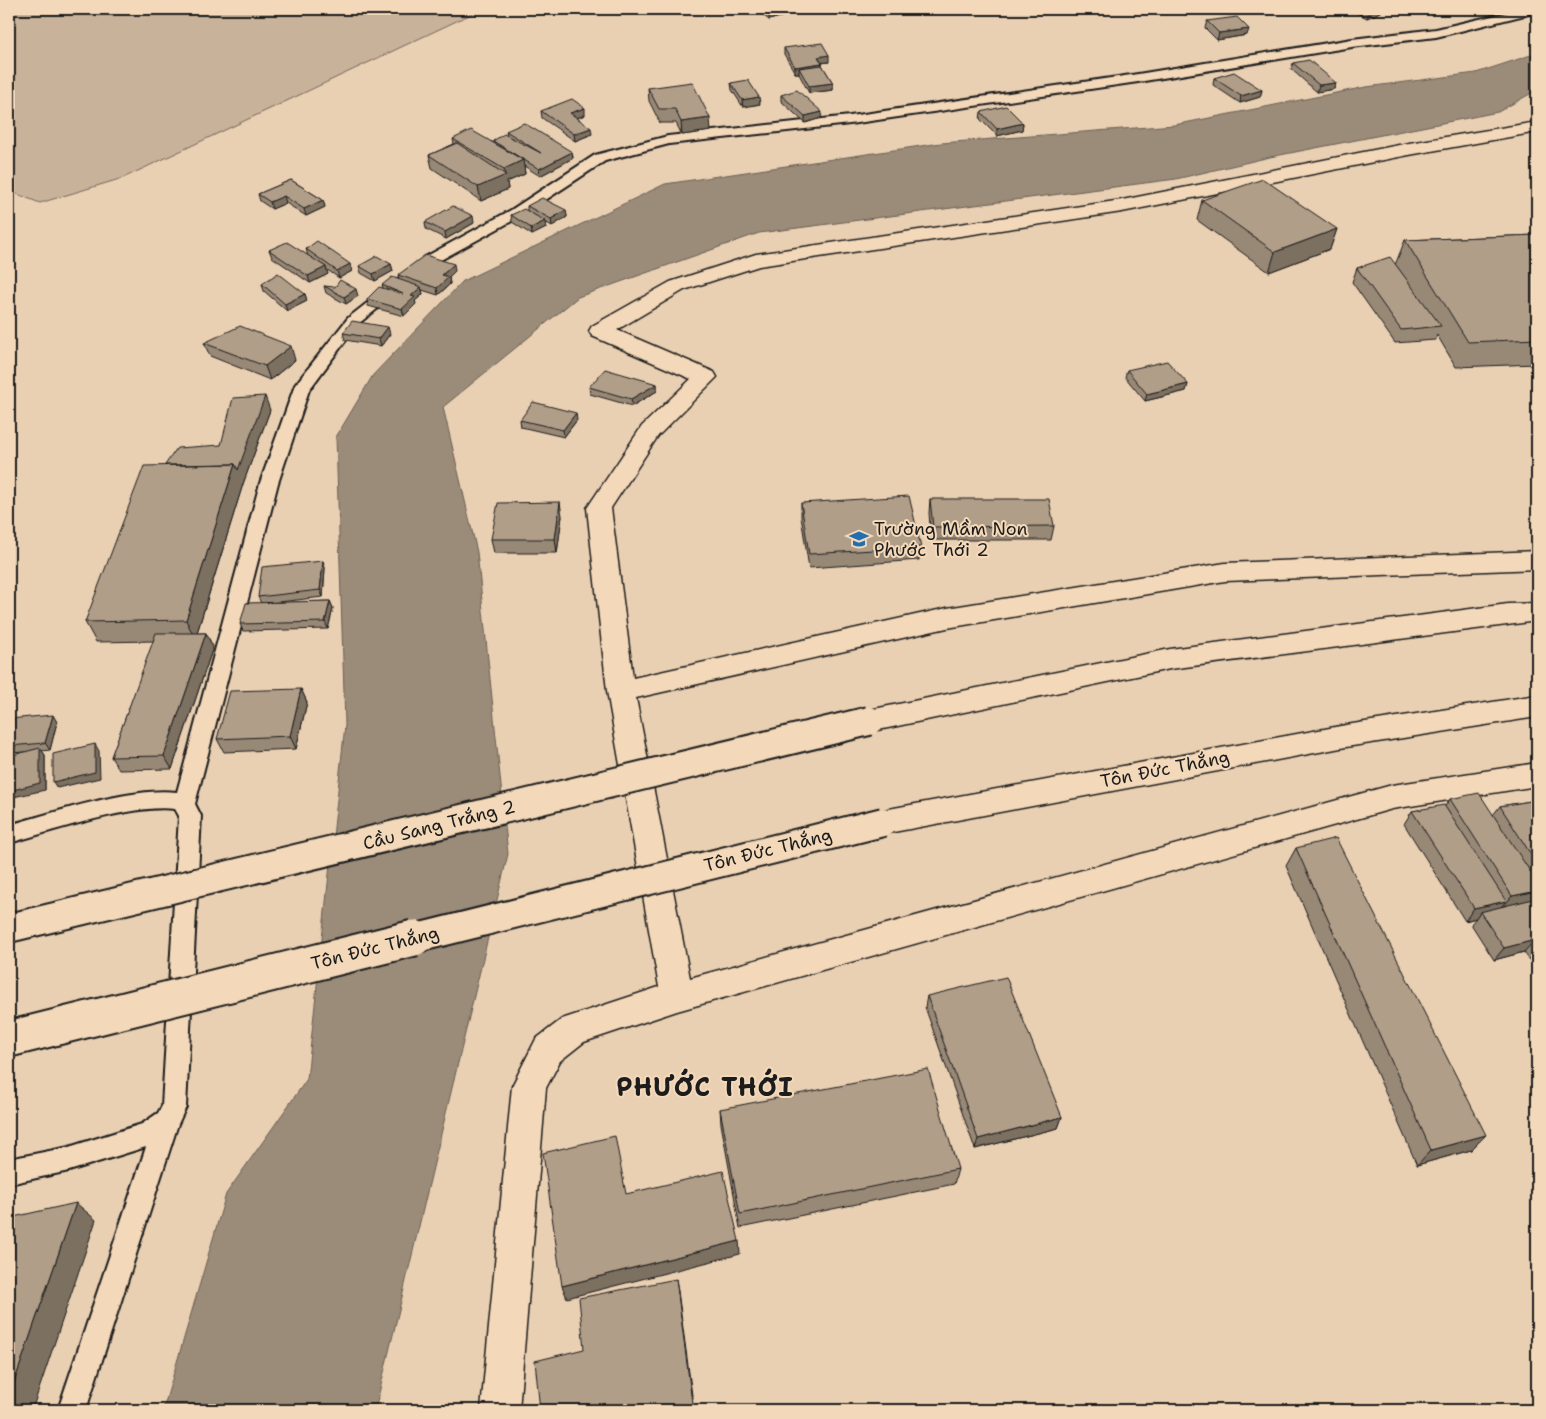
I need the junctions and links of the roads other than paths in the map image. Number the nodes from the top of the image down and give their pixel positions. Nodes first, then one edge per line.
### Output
1 (1537, 9) edge
2 (1537, 127) edge
3 (1537, 560) edge
4 (1537, 612) edge
5 (621, 691) junction
6 (1537, 706) edge
7 (1537, 775) edge
8 (184, 805) junction
9 (9, 834) edge
10 (9, 928) edge
11 (677, 996) junction
12 (9, 1039) edge
13 (167, 1121) junction
14 (9, 1171) edge
15 (72, 1410) edge
16 (500, 1410) edge

1 - 8 lane
2 - 5 main road
3 - 5 main road
4 - 10 main road, Cầu Sang Trắng 2, bridge
5 - 11 main road
6 - 12 main road, Tôn Đức Thắng, bridge
7 - 11 main road
8 - 9 lane
8 - 13 lane
11 - 16 main road
13 - 14 lane
13 - 15 lane

